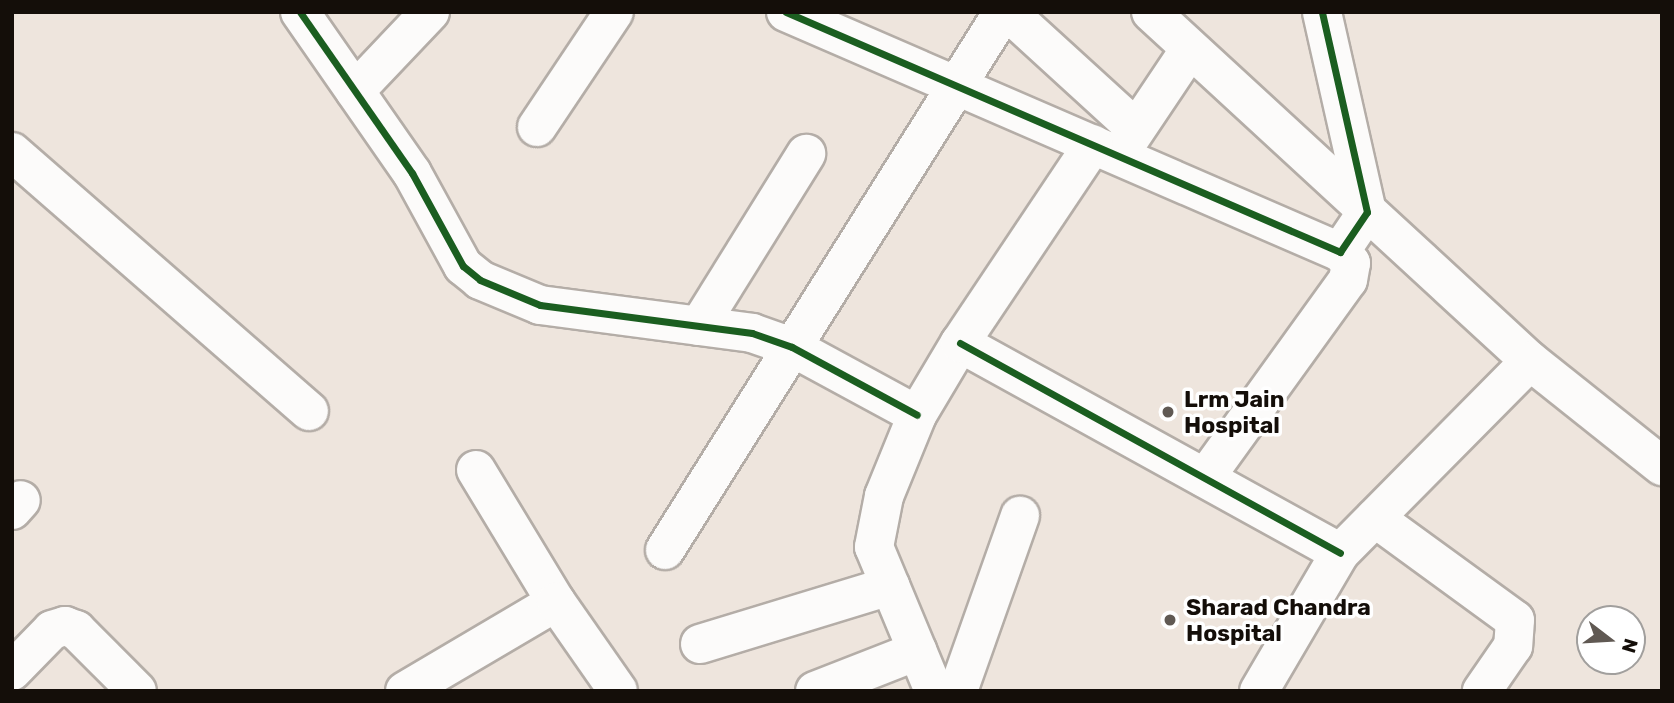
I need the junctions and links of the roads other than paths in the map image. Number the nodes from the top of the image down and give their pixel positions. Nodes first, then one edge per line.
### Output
1 (300, 12) edge
2 (430, 12) edge
3 (614, 12) edge
4 (786, 12) edge
5 (1006, 12) edge
6 (1151, 12) edge
7 (1322, 12) edge
8 (1190, 49) junction
9 (958, 84) junction
10 (355, 91) junction
11 (537, 127) dead end
12 (1116, 143) junction
13 (12, 152) edge
14 (806, 155) dead end
15 (1367, 212) junction
16 (1340, 252) junction
17 (699, 326) junction
18 (960, 343) junction
19 (792, 347) junction
20 (1530, 362) junction
21 (309, 411) dead end
22 (917, 415) junction
23 (1662, 466) edge
24 (476, 470) dead end
25 (1205, 478) junction
26 (1020, 516) dead end
27 (1375, 518) junction
28 (665, 550) dead end
29 (1340, 553) junction
30 (890, 586) junction
31 (556, 602) junction
32 (701, 644) dead end
33 (917, 651) junction
34 (12, 671) edge
35 (137, 691) edge
36 (405, 691) edge
37 (618, 691) edge
38 (815, 691) edge
39 (934, 691) edge
40 (958, 691) edge
41 (1259, 691) edge
42 (1482, 691) edge

1 - 10 street
2 - 10 street
3 - 11 street
4 - 9 street
5 - 9 street
5 - 12 street
6 - 8 street
7 - 15 street
8 - 12 street
8 - 15 street
9 - 12 street
9 - 19 street
10 - 17 street
12 - 16 street
12 - 18 street
13 - 21 street
14 - 17 street
15 - 16 street
15 - 20 street
16 - 25 street
17 - 19 street
18 - 22 street
18 - 25 street
19 - 22 street
19 - 28 street
20 - 23 street
20 - 27 street
22 - 30 street
24 - 31 street
25 - 29 street
26 - 40 street
27 - 29 street
27 - 42 street
29 - 41 street
30 - 32 street
30 - 33 street
31 - 36 street
31 - 37 street
33 - 38 street
33 - 39 street
34 - 35 street

